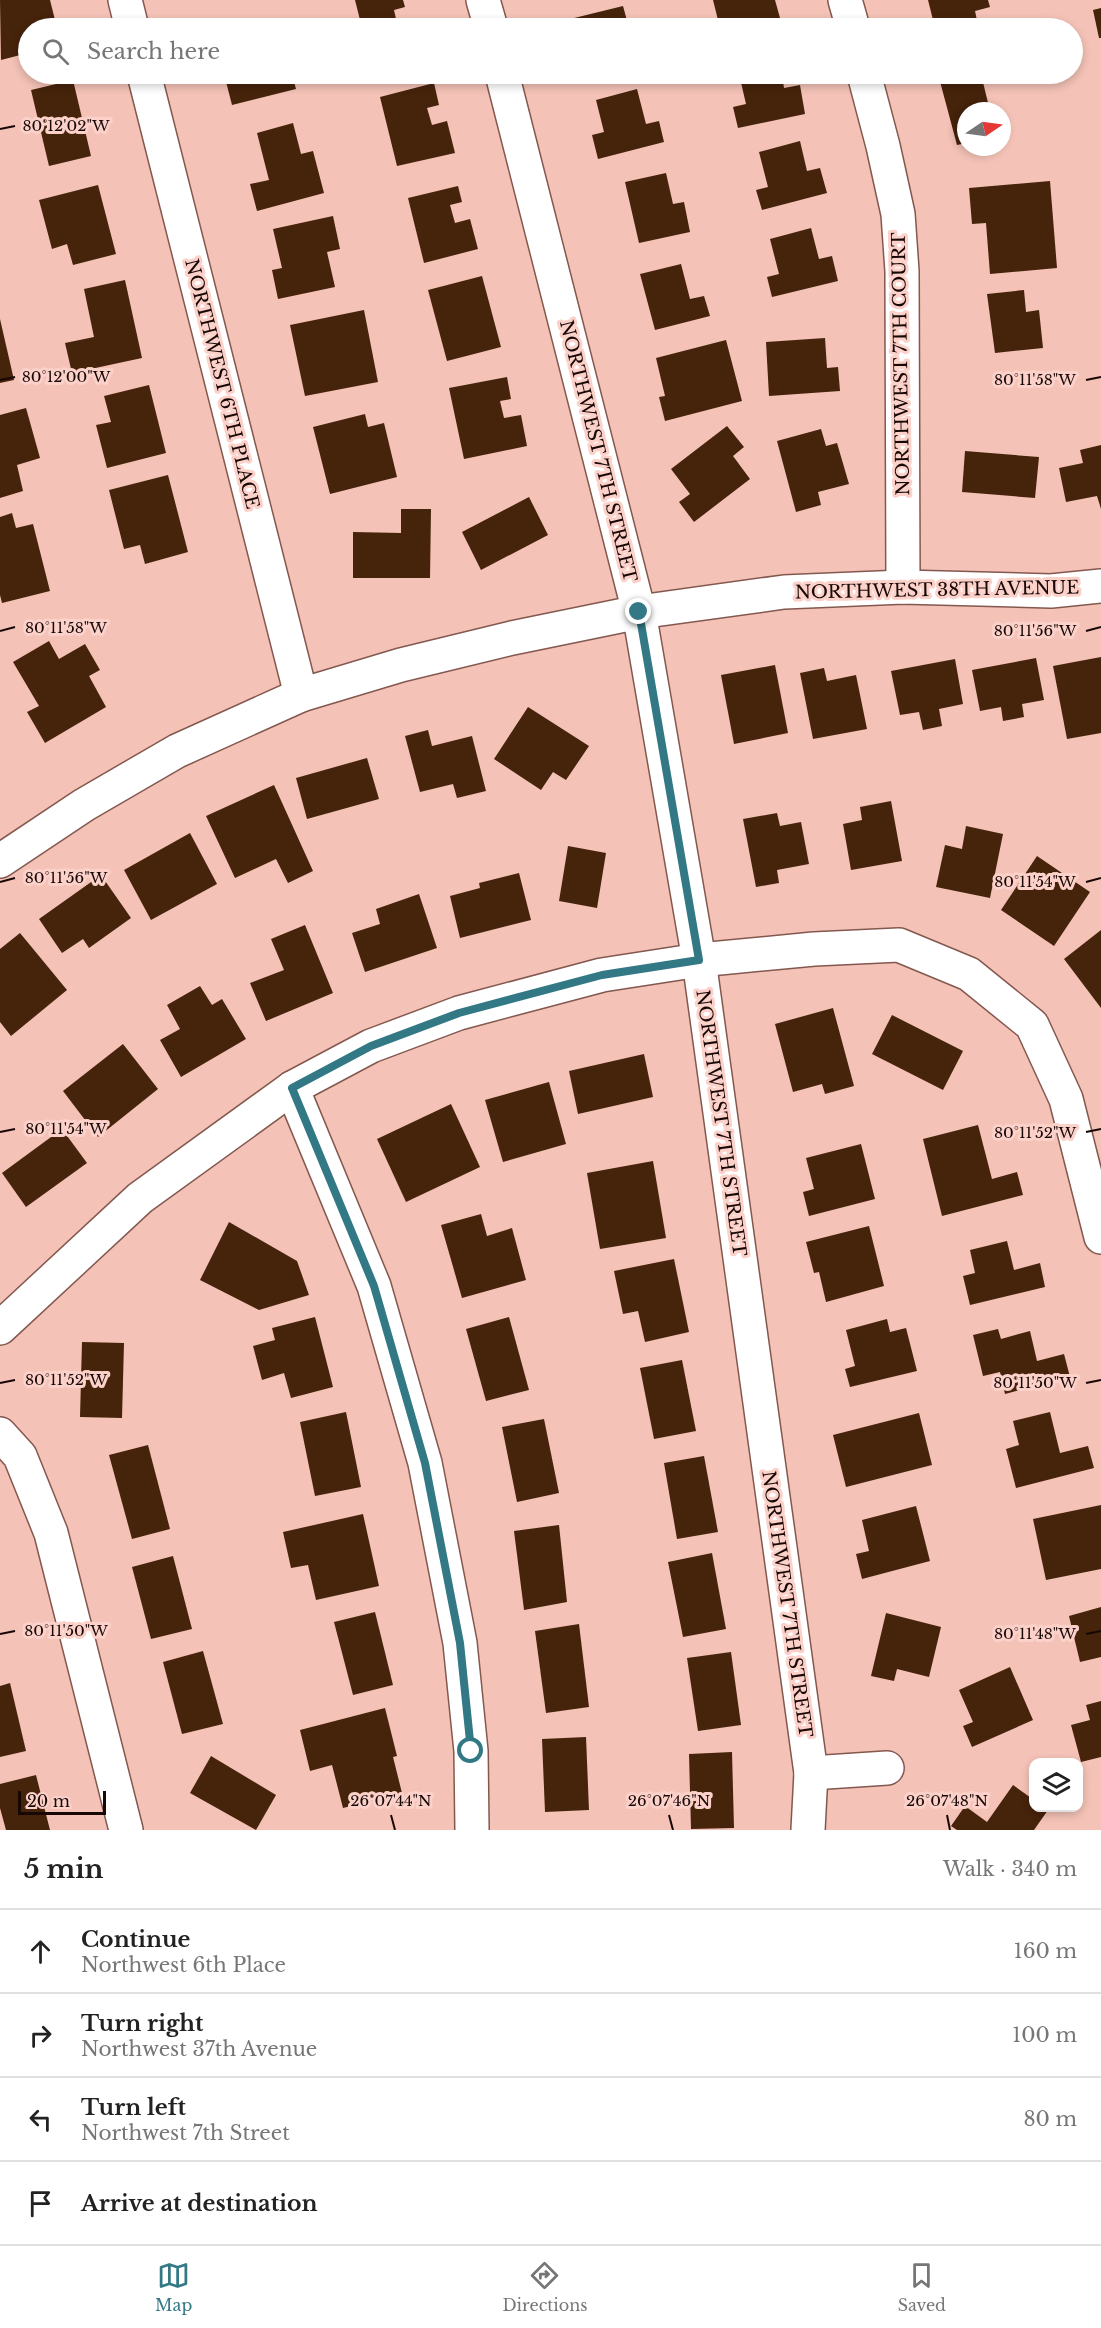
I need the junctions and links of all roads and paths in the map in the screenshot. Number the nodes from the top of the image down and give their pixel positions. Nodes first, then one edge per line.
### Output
1 (125, 0) edge
2 (483, 0) edge
3 (845, 0) edge
4 (130, 18) edge
5 (488, 18) edge
6 (850, 18) edge
7 (147, 84) edge
8 (505, 84) edge
9 (867, 84) edge
10 (1101, 586) edge
11 (903, 587) junction
12 (639, 612) junction
13 (301, 695) junction
14 (0, 861) edge
15 (699, 960) junction
16 (292, 1088) junction
17 (1101, 1237) edge
18 (0, 1328) edge
19 (0, 1434) edge
20 (887, 1768) dead end
21 (811, 1773) junction
22 (126, 1830) edge
23 (472, 1830) edge
24 (808, 1830) edge

1 - 4 street
2 - 5 street
3 - 6 street
7 - 13 street, NORTHWEST 6TH PLACE
8 - 12 street, NORTHWEST 7TH STREET
9 - 11 street, NORTHWEST 7TH COURT
10 - 11 street, NORTHWEST 38TH AVENUE
11 - 12 street, NORTHWEST 38TH AVENUE
12 - 13 street, NORTHWEST 38TH AVENUE
12 - 15 street, NORTHWEST 7TH STREET
13 - 14 street, NORTHWEST 38TH AVENUE
15 - 16 street
15 - 17 street
15 - 21 street, NORTHWEST 7TH STREET
16 - 18 street
16 - 23 street
19 - 22 street
20 - 21 street
21 - 24 street, NORTHWEST 7TH STREET

